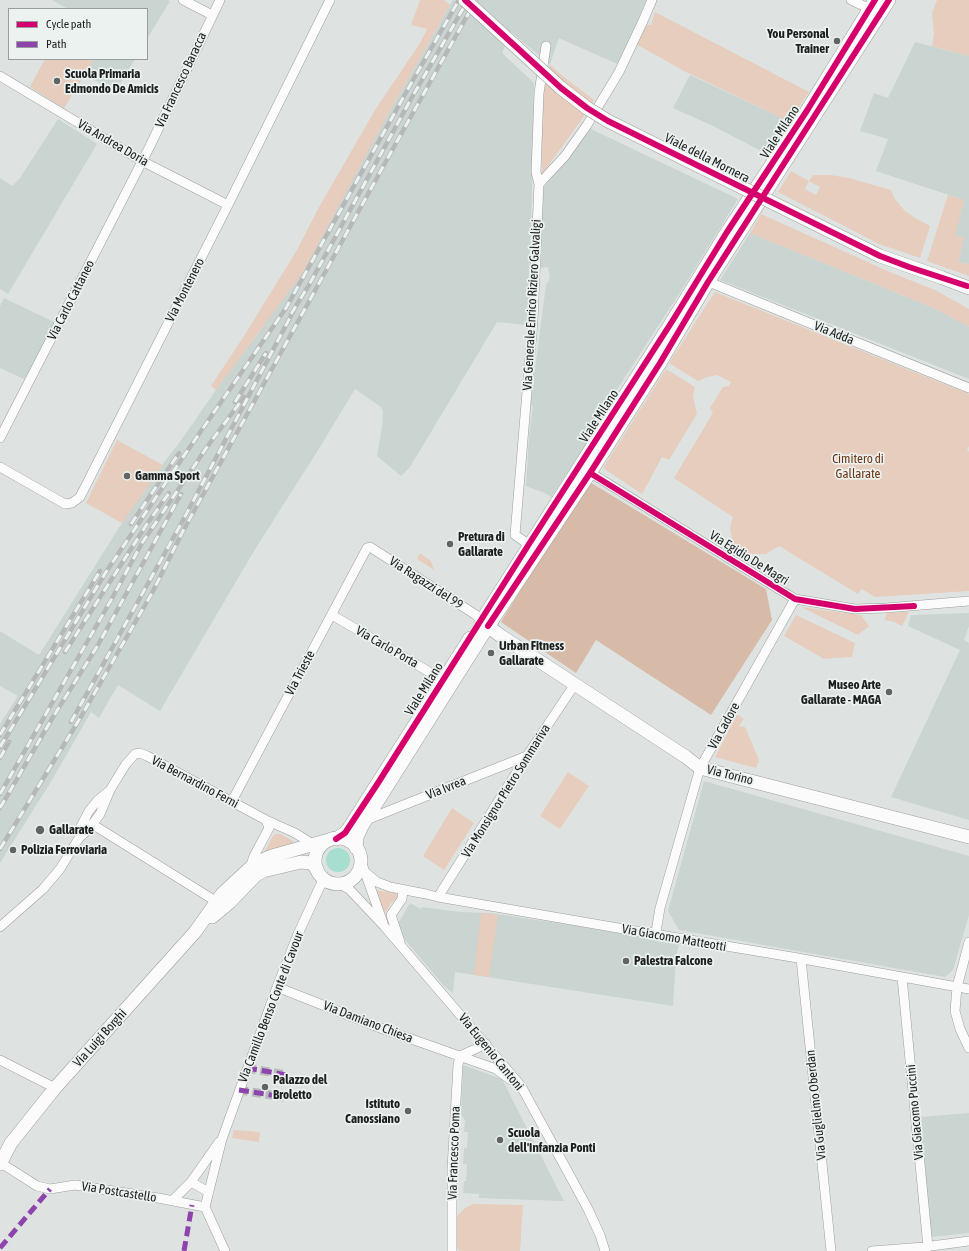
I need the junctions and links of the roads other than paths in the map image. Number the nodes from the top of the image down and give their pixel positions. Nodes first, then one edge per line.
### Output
1 (183, 0) edge
2 (220, 0) edge
3 (330, 0) edge
4 (465, 0) edge
5 (652, 0) edge
6 (851, 0) edge
7 (889, 0) edge
8 (872, 5) edge
9 (212, 15) junction
10 (546, 46) dead end
11 (0, 76) edge
12 (142, 161) junction
13 (539, 184) junction
14 (228, 205) junction
15 (704, 280) junction
16 (969, 288) edge
17 (969, 388) edge
18 (0, 438) edge
19 (0, 467) edge
20 (585, 469) junction
21 (370, 547) joint
22 (534, 548) junction
23 (795, 599) junction
24 (969, 602) edge
25 (332, 615) junction
26 (484, 623) junction
27 (443, 680) junction
28 (575, 684) junction
29 (527, 756) junction
30 (700, 768) junction
31 (110, 790) junction
32 (232, 801) junction
33 (266, 820) junction
34 (366, 820) junction
35 (92, 824) junction
36 (969, 837) edge
37 (79, 838) junction
38 (333, 840) junction
39 (314, 845) junction
40 (356, 848) junction
41 (363, 867) junction
42 (250, 868) junction
43 (317, 869) junction
44 (334, 883) junction
45 (403, 890) junction
46 (438, 897) junction
47 (216, 908) junction
48 (384, 926) junction
49 (0, 927) edge
50 (656, 932) junction
51 (969, 942) edge
52 (401, 946) junction
53 (801, 959) junction
54 (902, 977) junction
55 (277, 987) junction
56 (957, 987) junction
57 (969, 989) edge
58 (486, 1044) junction
59 (969, 1048) edge
60 (460, 1056) junction
61 (0, 1060) edge
62 (521, 1086) junction
63 (55, 1088) junction
64 (222, 1139) junction
65 (4, 1150) edge
66 (0, 1164) edge
67 (191, 1182) junction
68 (208, 1192) junction
69 (173, 1200) junction
70 (205, 1207) junction
71 (600, 1235) junction
72 (969, 1241) edge
73 (926, 1248) edge
74 (225, 1251) edge
75 (452, 1251) edge
76 (600, 1251) edge
77 (605, 1251) edge
78 (831, 1251) edge
79 (872, 1251) edge

1 - 9 street
2 - 9 street, Via Francesco Baracca
3 - 14 street, Via Montenero
4 - 16 street, Viale della Mornera, bridge
5 - 13 street
6 - 8 street
7 - 15 street, Viale Milano
8 - 15 street, Viale Milano
9 - 12 street, Via Francesco Baracca
10 - 13 street, Via Generale Enrico Riziero Galvaligi
11 - 12 street, Via Andrea Doria
12 - 14 street, Via Andrea Doria
12 - 18 street, Via Carlo Cattaneo
13 - 22 street, Via Generale Enrico Riziero Galvaligi
14 - 19 street, Via Montenero
15 - 17 street, Via Adda
15 - 20 street, Viale Milano
20 - 22 street, Viale Milano
20 - 23 street, Via Egidio De Magri
21 - 25 street, Via Trieste
21 - 26 street, Via Ragazzi del 99
22 - 26 street, Viale Milano
23 - 24 street, Via Egidio De Magri
23 - 30 street, Via Cadore
25 - 27 street, Via Carlo Porta
25 - 32 street, Via Trieste
26 - 27 street, Viale Milano
26 - 28 street, Via Torino
26 - 34 street, Viale Milano
27 - 38 street, Viale Milano
28 - 29 street, Via Monsignor Pietro Sommariva
28 - 30 street, Via Torino
29 - 34 street, Via Ivrea
29 - 46 street, Via Monsignor Pietro Sommariva
30 - 36 street, Via Torino
30 - 50 street, Via Cadore
31 - 32 street, Via Bernardino Ferni
31 - 35 street
31 - 37 street
32 - 33 street, Via Bernardino Ferni
33 - 39 street, Via Bernardino Ferni
33 - 42 street
34 - 40 street, Viale Milano
35 - 37 street
35 - 47 street
37 - 49 street
38 - 39 street, Via Luigi Borghi
38 - 40 street
38 - 43 street
39 - 42 street, Via Luigi Borghi
40 - 41 street
41 - 44 street
41 - 45 street, Via Giacomo Matteotti
41 - 48 street, Via Eugenio Cantoni
42 - 47 street, Via Luigi Borghi
43 - 44 street
43 - 47 street, Via Luigi Borghi
44 - 48 street, Via Eugenio Cantoni
44 - 55 street, Via Camillo Benso Conte di Cavour
45 - 46 street, Via Giacomo Matteotti
45 - 52 street
46 - 50 street, Via Giacomo Matteotti
47 - 63 street, Via Luigi Borghi
48 - 52 street, Via Eugenio Cantoni
50 - 53 street, Via Giacomo Matteotti
51 - 56 street
52 - 58 street, Via Eugenio Cantoni
53 - 54 street, Via Giacomo Matteotti
53 - 78 street, Via Guglielmo Oberdan
54 - 56 street, Via Giacomo Matteotti
54 - 73 street, Via Giacomo Puccini
55 - 60 street, Via Damiano Chiesa
55 - 64 street, Via Camillo Benso Conte di Cavour
56 - 57 street, Via Giacomo Matteotti
56 - 59 street
58 - 60 street
58 - 62 street, Via Eugenio Cantoni
60 - 62 street, Via Damiano Chiesa
60 - 75 street, Via Francesco Poma
61 - 63 street
62 - 71 street, Via Eugenio Cantoni
63 - 65 street, Via Luigi Borghi
64 - 67 street
64 - 68 street
65 - 66 street, Via Luigi Borghi
66 - 69 street, Via Postcastello
67 - 68 street
67 - 69 street
68 - 70 street
69 - 70 street, Via Postcastello
70 - 74 street
71 - 76 street, Via Eugenio Cantoni
71 - 77 street, Via Eugenio Cantoni
72 - 73 street
73 - 79 street

